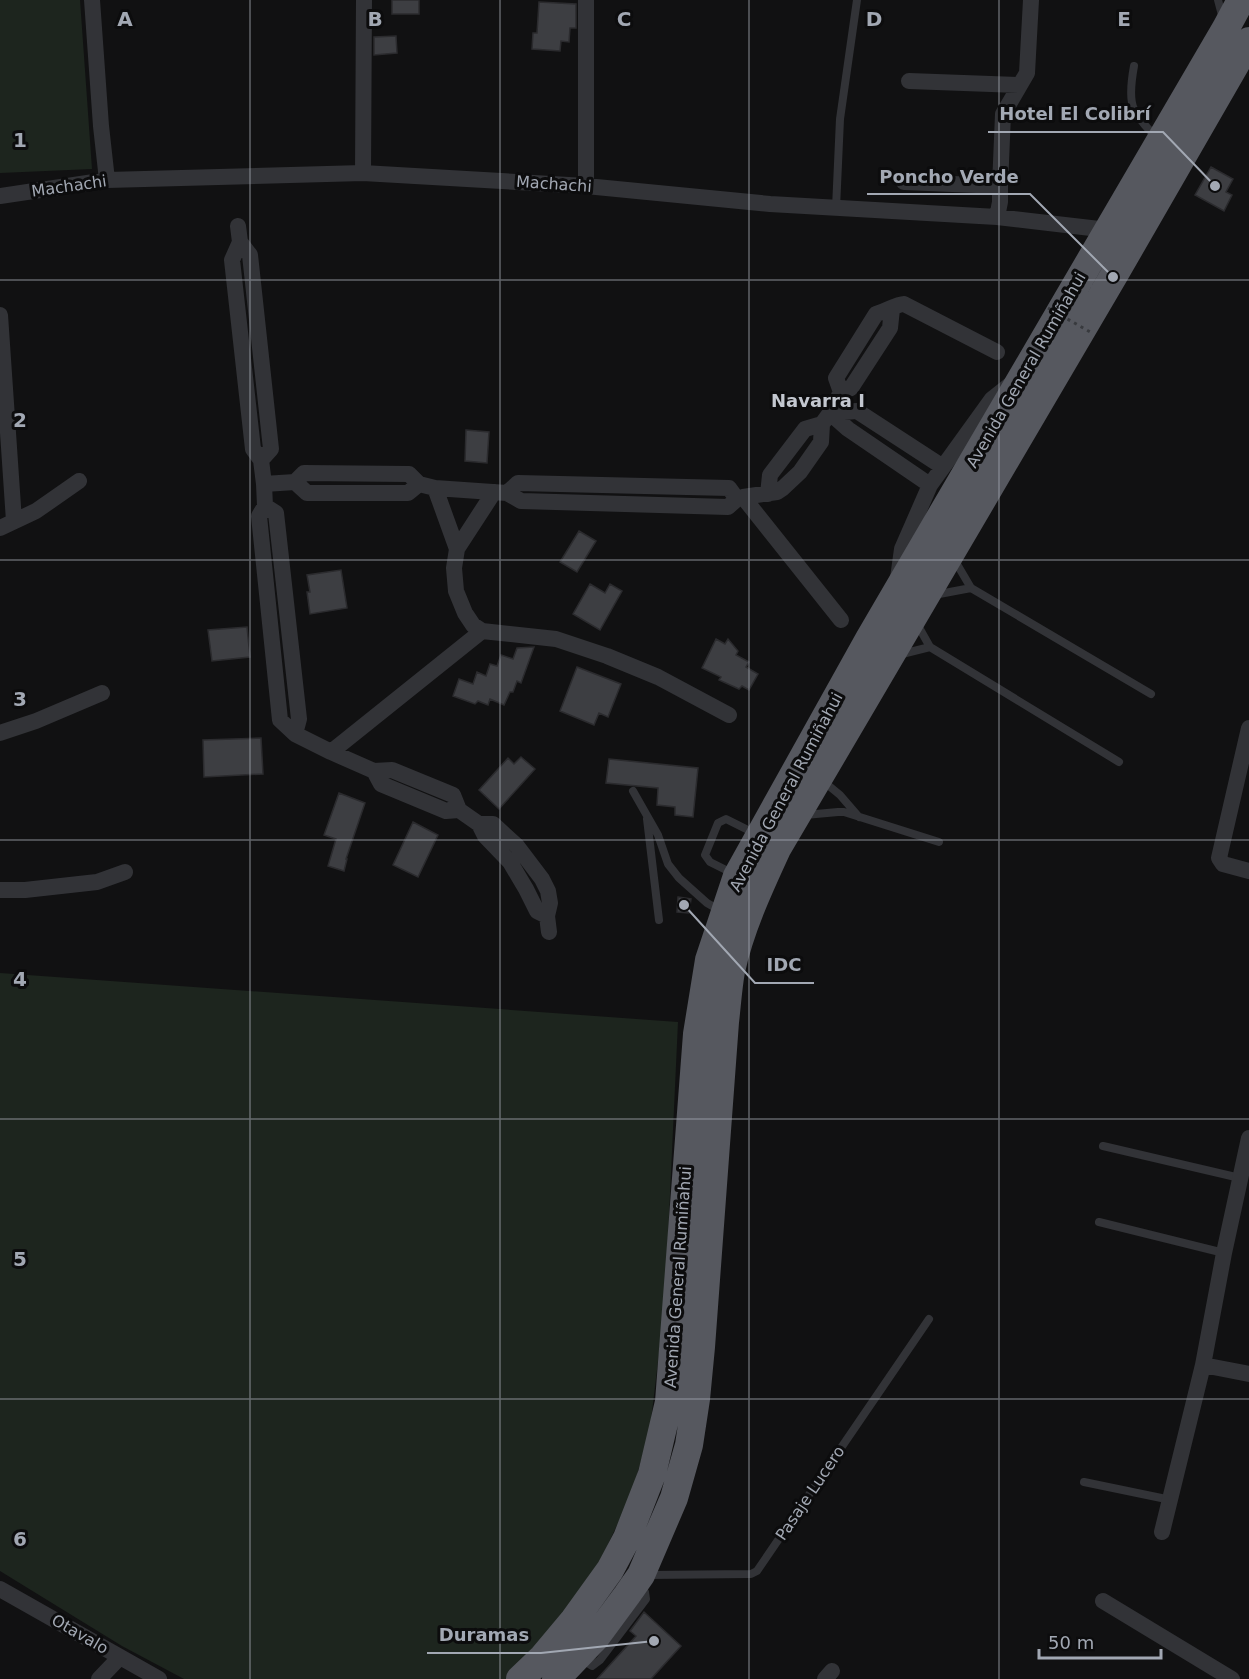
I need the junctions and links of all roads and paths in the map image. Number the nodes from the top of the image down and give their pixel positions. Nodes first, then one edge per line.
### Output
1 (92, 0) edge
2 (364, 0) edge
3 (586, 0) edge
4 (857, 0) edge
5 (1030, 0) edge
6 (1218, 0) edge
7 (1241, 0) edge
8 (1238, 35) edge
9 (1134, 66) dead end
10 (909, 81) dead end
11 (1020, 85) junction
12 (1161, 140) junction
13 (363, 173) junction
14 (107, 180) junction
15 (904, 182) dead end
16 (586, 186) junction
17 (1000, 186) junction
18 (0, 196) edge
19 (836, 208) junction
20 (997, 217) junction
21 (1108, 230) junction
22 (239, 234) dead end
23 (1048, 308) dead end
24 (0, 315) edge
25 (1092, 333) dead end
26 (997, 352) dead end
27 (1021, 377) junction
28 (826, 418) junction
29 (943, 467) junction
30 (78, 481) dead end
31 (264, 484) junction
32 (930, 485) junction
33 (427, 486) junction
34 (500, 492) junction
35 (740, 498) junction
36 (7, 525) edge
37 (457, 549) junction
38 (951, 553) junction
39 (971, 588) junction
40 (897, 590) junction
41 (919, 607) junction
42 (841, 620) dead end
43 (482, 631) junction
44 (930, 647) junction
45 (889, 658) junction
46 (102, 693) dead end
47 (1151, 694) dead end
48 (729, 715) dead end
49 (1249, 728) edge
50 (0, 733) edge
51 (331, 752) junction
52 (1119, 762) dead end
53 (819, 777) junction
54 (633, 791) dead end
55 (646, 815) junction
56 (796, 816) junction
57 (859, 817) junction
58 (759, 835) junction
59 (939, 842) dead end
60 (1249, 871) edge
61 (125, 872) dead end
62 (737, 876) junction
63 (0, 890) edge
64 (724, 913) junction
65 (659, 920) dead end
66 (548, 924) dead end
67 (1249, 1138) edge
68 (1103, 1146) dead end
69 (1240, 1178) junction
70 (1099, 1222) dead end
71 (1224, 1253) junction
72 (929, 1319) dead end
73 (1203, 1365) junction
74 (1249, 1374) edge
75 (1083, 1482) dead end
76 (1171, 1500) junction
77 (1162, 1532) dead end
78 (638, 1579) junction
79 (0, 1589) edge
80 (1103, 1601) dead end
81 (120, 1657) junction
82 (566, 1672) edge
83 (99, 1679) edge
84 (159, 1679) edge
85 (520, 1679) edge
86 (1232, 1679) edge

1 - 14 street
2 - 13 street
3 - 16 street
4 - 19 lane
5 - 11 street
6 - 8 lane
7 - 8 highway, Avenida General Rumiñahui
8 - 12 highway, Avenida General Rumiñahui
8 - 38 highway, Avenida General Rumiñahui
9 - 12 lane
10 - 11 street
11 - 17 street
12 - 21 highway, Avenida General Rumiñahui
13 - 14 street, Machachi
13 - 16 street, Machachi
14 - 18 street, Machachi
15 - 17 street
16 - 19 street, Machachi
17 - 20 street
19 - 20 street, Machachi
20 - 21 street, Machachi
21 - 27 highway, Avenida General Rumiñahui
22 - 31 street
23 - 25 path, bridge
24 - 36 street
26 - 28 street
27 - 29 street
27 - 40 highway, Avenida General Rumiñahui
28 - 29 street
28 - 32 street
28 - 35 street
29 - 32 street
30 - 36 street
31 - 33 street
31 - 51 street
32 - 40 street
33 - 34 street
33 - 37 street
34 - 35 street
34 - 37 street
35 - 42 street
37 - 43 street
38 - 39 lane
38 - 41 highway, Avenida General Rumiñahui
39 - 41 lane
39 - 47 lane
40 - 58 highway, Avenida General Rumiñahui
41 - 44 lane
41 - 45 highway, Avenida General Rumiñahui
43 - 48 street
43 - 51 street
44 - 45 lane
44 - 52 lane
45 - 53 highway, Avenida General Rumiñahui
46 - 50 street
49 - 60 street
51 - 66 street
53 - 56 highway, Avenida General Rumiñahui
53 - 57 lane
54 - 55 lane
55 - 64 lane
55 - 65 lane
56 - 57 lane
56 - 78 highway, Avenida General Rumiñahui
57 - 59 lane
58 - 62 highway, Avenida General Rumiñahui
58 - 62 lane
61 - 63 street
62 - 64 highway, Avenida General Rumiñahui
64 - 85 highway, Avenida General Rumiñahui
67 - 69 street
68 - 69 lane
69 - 71 street
70 - 71 lane
71 - 73 street
72 - 78 lane, Pasaje Lucero
73 - 74 street
73 - 76 street
75 - 76 lane
76 - 77 street
78 - 82 highway, Avenida General Rumiñahui
79 - 81 street, Otavalo
80 - 86 street
81 - 83 street
81 - 84 street, Otavalo

